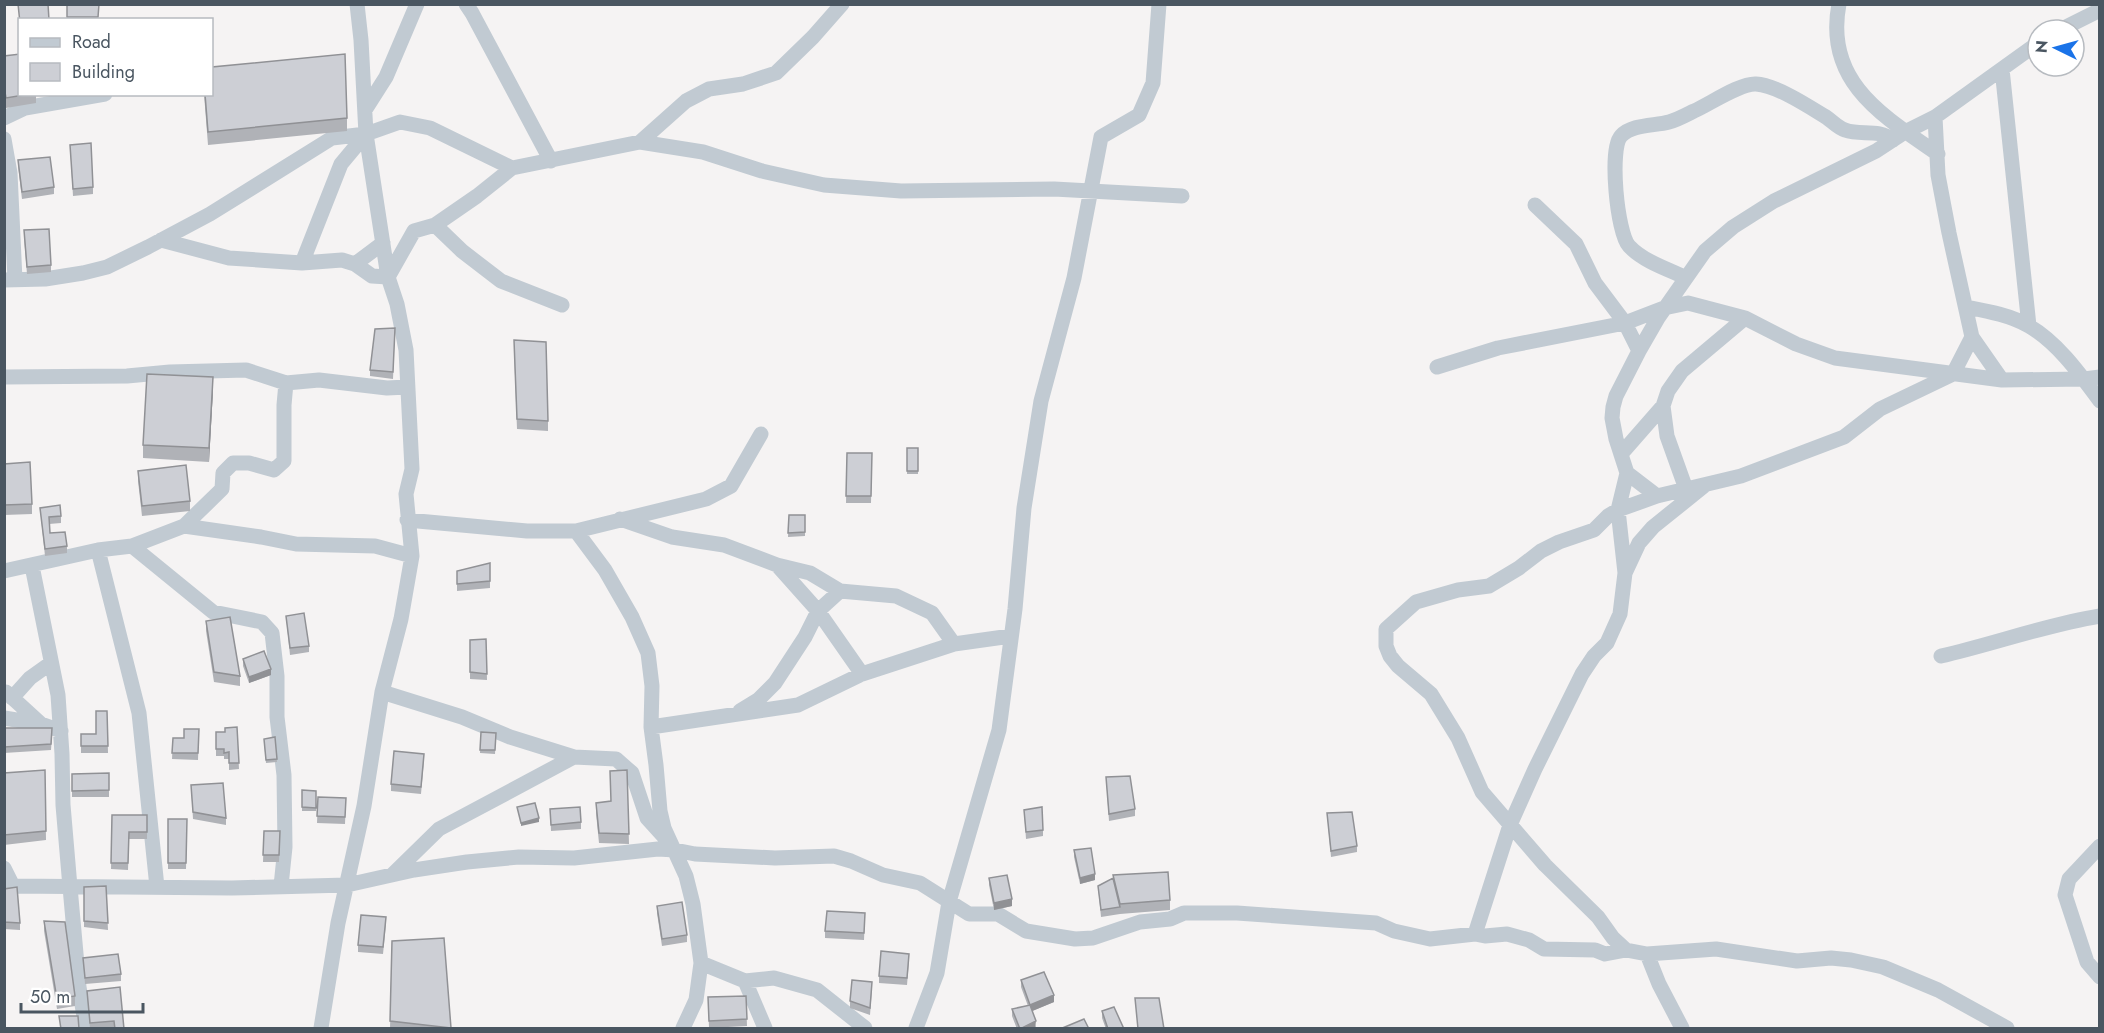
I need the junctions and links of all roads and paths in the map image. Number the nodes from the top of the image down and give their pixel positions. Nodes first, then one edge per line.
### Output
1 (357, 4) edge
2 (417, 4) edge
3 (466, 4) edge
4 (842, 4) edge
5 (1160, 4) edge
6 (1839, 4) edge
7 (2100, 10) edge
8 (2084, 18) edge
9 (2026, 52) edge
10 (2002, 69) junction
11 (94, 96) edge
12 (365, 110) junction
13 (1935, 117) junction
14 (4, 118) edge
15 (366, 135) junction
16 (1899, 136) junction
17 (4, 139) edge
18 (640, 142) junction
19 (1938, 154) junction
20 (552, 161) junction
21 (512, 168) junction
22 (1090, 192) junction
23 (1182, 196) dead end
24 (1535, 205) dead end
25 (435, 225) junction
26 (161, 240) junction
27 (383, 243) junction
28 (302, 263) junction
29 (355, 264) junction
30 (388, 277) junction
31 (1685, 277) junction
32 (10, 280) edge
33 (1676, 290) junction
34 (1688, 303) junction
35 (562, 305) dead end
36 (1966, 307) junction
37 (1664, 308) junction
38 (1745, 318) junction
39 (1625, 323) junction
40 (2029, 326) junction
41 (1972, 337) junction
42 (1639, 351) junction
43 (1437, 367) dead end
44 (1953, 374) junction
45 (4, 377) edge
46 (2092, 378) edge
47 (2002, 380) junction
48 (286, 383) junction
49 (407, 387) junction
50 (2100, 401) edge
51 (1663, 406) junction
52 (761, 434) dead end
53 (1621, 454) junction
54 (1627, 473) junction
55 (1707, 484) junction
56 (1686, 489) junction
57 (1657, 496) junction
58 (1618, 510) junction
59 (620, 519) junction
60 (407, 520) junction
61 (184, 526) junction
62 (576, 531) junction
63 (132, 546) junction
64 (98, 550) junction
65 (412, 556) junction
66 (777, 565) junction
67 (32, 566) junction
68 (4, 571) edge
69 (1625, 573) junction
70 (840, 591) junction
71 (818, 611) junction
72 (2100, 616) edge
73 (1011, 636) junction
74 (954, 644) junction
75 (1941, 656) dead end
76 (51, 663) junction
77 (862, 674) junction
78 (30, 678) junction
79 (4, 683) edge
80 (382, 692) junction
81 (8, 694) edge
82 (734, 715) junction
83 (4, 718) edge
84 (41, 724) junction
85 (651, 728) junction
86 (61, 731) junction
87 (574, 757) junction
88 (1510, 825) junction
89 (2100, 846) edge
90 (675, 850) junction
91 (4, 868) edge
92 (392, 875) junction
93 (347, 885) junction
94 (70, 886) junction
95 (281, 886) junction
96 (9, 888) edge
97 (157, 888) junction
98 (949, 902) junction
99 (1475, 934) junction
100 (1626, 950) junction
101 (1647, 954) junction
102 (701, 963) junction
103 (2100, 976) edge
104 (745, 981) junction
105 (86, 1029) edge
106 (321, 1029) edge
107 (683, 1029) edge
108 (765, 1029) edge
109 (865, 1029) edge
110 (916, 1029) edge
111 (1682, 1029) edge
112 (2007, 1029) edge

1 - 12 street
2 - 12 street
3 - 20 street
4 - 18 street
5 - 22 street
6 - 16 street
7 - 8 street
9 - 10 street
10 - 13 street
10 - 40 street
11 - 14 street
12 - 15 street
13 - 16 street
13 - 19 street
15 - 21 street
15 - 26 street
15 - 27 street
15 - 28 street
16 - 19 street
16 - 31 street
16 - 31 street
17 - 32 street
18 - 20 street
18 - 22 street
19 - 36 street
20 - 21 street
21 - 25 street
22 - 23 street
22 - 73 street
24 - 39 street
25 - 30 street
25 - 35 street
26 - 28 street
26 - 32 street
27 - 29 street
27 - 30 street
28 - 29 street
29 - 30 street
30 - 49 street
31 - 33 street
33 - 34 street
33 - 37 street
34 - 37 street
34 - 38 street
36 - 40 street
36 - 41 street
37 - 39 street
37 - 42 street
38 - 44 street
38 - 51 street
39 - 42 street
39 - 43 street
40 - 46 street
41 - 44 street
41 - 47 street
42 - 53 street
44 - 47 street
44 - 55 street
45 - 48 street
46 - 47 street
46 - 50 street
48 - 49 street
48 - 61 street
49 - 60 street
51 - 53 street
51 - 56 street
52 - 59 street
53 - 54 street
54 - 57 street
54 - 58 street
55 - 56 street
55 - 69 street
56 - 57 street
57 - 58 street
58 - 69 street
58 - 88 street
59 - 62 street
59 - 66 street
60 - 62 street
60 - 65 street
61 - 63 street
61 - 65 street
62 - 85 street
63 - 64 street
63 - 95 street
64 - 67 street
64 - 97 street
65 - 80 street
66 - 70 street
66 - 71 street
67 - 68 street
67 - 76 street
69 - 88 street
70 - 71 street
70 - 74 street
71 - 77 street
71 - 82 street
72 - 75 street
73 - 74 street
73 - 98 street
74 - 77 street
76 - 78 street
76 - 86 street
77 - 82 street
78 - 79 street
78 - 81 street
80 - 87 street
80 - 93 street
81 - 84 street
82 - 85 street
83 - 84 street
84 - 86 street
85 - 90 street
86 - 94 street
87 - 90 street
87 - 92 street
88 - 99 street
88 - 100 street
89 - 103 street
90 - 92 street
90 - 98 street
90 - 102 street
91 - 96 street
92 - 93 street
93 - 95 street
93 - 106 street
94 - 96 street
94 - 97 street
94 - 105 street
95 - 97 street
98 - 99 street
98 - 110 street
99 - 100 street
100 - 101 street
101 - 111 street
101 - 112 street
102 - 104 street
102 - 107 street
104 - 108 street
104 - 109 street

